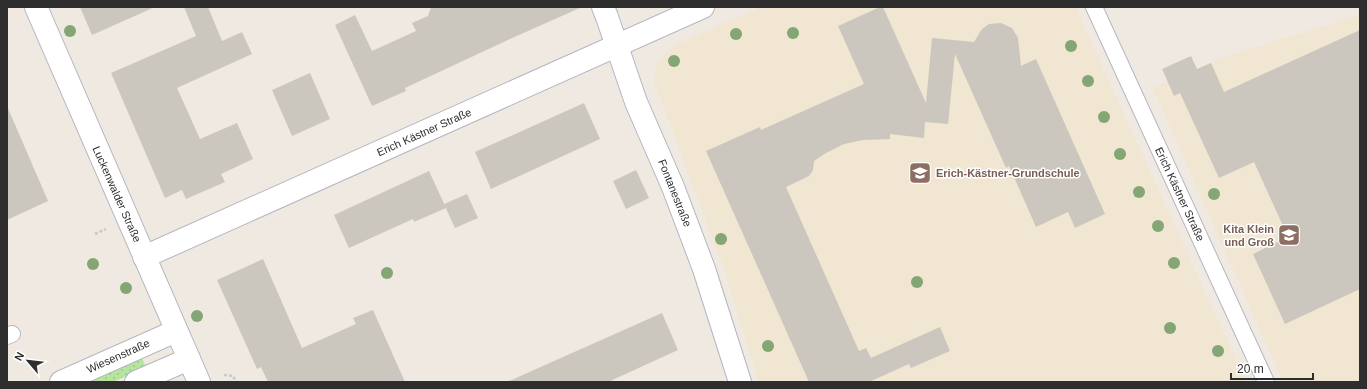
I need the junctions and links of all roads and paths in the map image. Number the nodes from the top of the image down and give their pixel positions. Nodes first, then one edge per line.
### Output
1 (36, 7) edge
2 (603, 7) edge
3 (703, 7) edge
4 (1094, 7) edge
5 (617, 46) junction
6 (144, 257) junction
7 (176, 331) junction
8 (189, 359) junction
9 (233, 376) dead end
10 (61, 382) edge
11 (136, 382) edge
12 (199, 382) edge
13 (236, 382) edge
14 (740, 382) edge
15 (1266, 382) edge

1 - 6 street, Luckenwalder Straße
2 - 5 street, Fontanestraße
3 - 5 street, Erich Kästner Straße
4 - 15 lane, Erich Kästner Straße
5 - 6 street, Erich Kästner Straße
5 - 14 street, Fontanestraße
6 - 7 street, Luckenwalder Straße
7 - 8 street, Luckenwalder Straße
7 - 10 street, Wiesenstraße
8 - 11 street
8 - 12 street, Luckenwalder Straße
9 - 13 path

